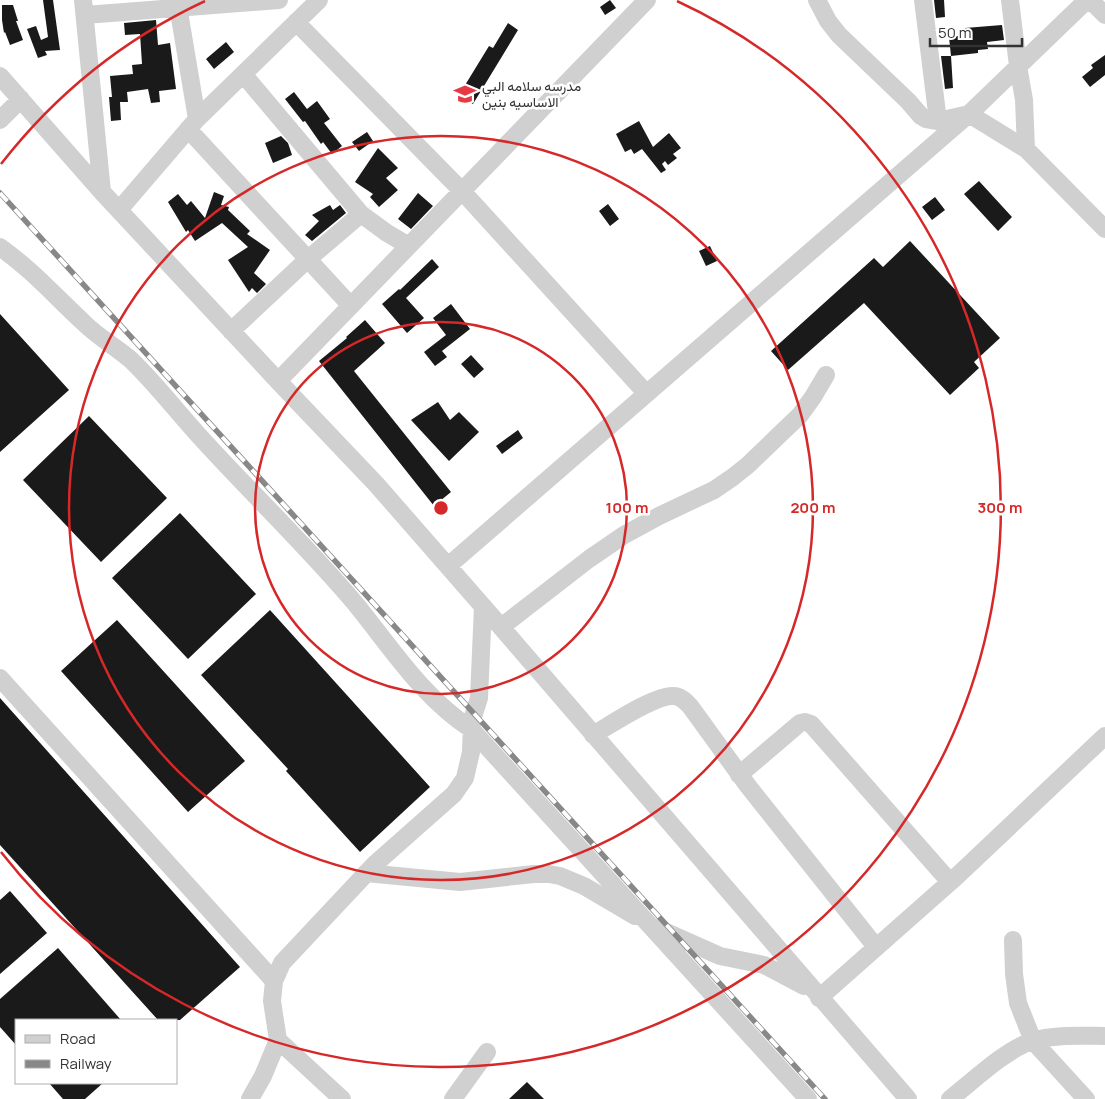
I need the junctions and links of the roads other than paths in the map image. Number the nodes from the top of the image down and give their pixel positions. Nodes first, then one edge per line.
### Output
1 (279, 0) edge
2 (319, 0) edge
3 (647, 0) edge
4 (817, 0) edge
5 (923, 0) edge
6 (1010, 0) edge
7 (1088, 0) edge
8 (178, 4) edge
9 (84, 8) edge
10 (1105, 16) edge
11 (296, 22) junction
12 (1018, 66) junction
13 (243, 74) junction
14 (0, 76) edge
15 (21, 99) junction
16 (969, 114) junction
17 (0, 120) edge
18 (938, 121) junction
19 (192, 124) junction
20 (1026, 149) junction
21 (462, 191) junction
22 (102, 192) junction
23 (119, 210) junction
24 (361, 214) junction
25 (1105, 229) edge
26 (409, 246) junction
27 (0, 247) edge
28 (308, 259) junction
29 (351, 306) junction
30 (231, 331) junction
31 (826, 375) dead end
32 (278, 381) junction
33 (646, 393) junction
34 (448, 566) junction
35 (483, 606) junction
36 (502, 627) junction
37 (0, 678) edge
38 (471, 729) junction
39 (594, 735) junction
40 (1105, 736) edge
41 (739, 775) junction
42 (366, 873) junction
43 (950, 882) junction
44 (648, 924) junction
45 (1013, 940) dead end
46 (876, 947) junction
47 (274, 981) junction
48 (817, 994) junction
49 (1105, 1036) edge
50 (278, 1040) junction
51 (1033, 1041) junction
52 (487, 1052) dead end
53 (250, 1099) edge
54 (342, 1099) edge
55 (453, 1099) edge
56 (808, 1099) edge
57 (908, 1099) edge
58 (950, 1099) edge
59 (1086, 1099) edge

1 - 8 street
2 - 11 street
3 - 21 street
4 - 18 street
5 - 18 street
6 - 12 street
7 - 10 street
7 - 12 street
8 - 9 street
8 - 19 street
9 - 22 street
11 - 13 street
11 - 21 street
12 - 16 street
12 - 20 street
13 - 19 street
13 - 24 street
14 - 15 street
15 - 17 street
15 - 22 street
16 - 18 street
16 - 20 street
16 - 33 street
19 - 23 street
19 - 28 street
20 - 25 street
21 - 26 street
21 - 33 street
22 - 23 street
23 - 30 street
24 - 26 street
24 - 28 street
26 - 29 street
27 - 38 street
28 - 29 street
28 - 30 street
29 - 32 street
30 - 32 street
31 - 36 street
32 - 34 street
33 - 34 street
34 - 35 street
35 - 36 street
35 - 38 street
36 - 39 street
37 - 47 street
38 - 42 street
38 - 44 street
39 - 41 street
39 - 48 street
40 - 43 street
41 - 43 street
41 - 46 street
42 - 44 street
42 - 47 street
43 - 46 street
44 - 48 street
44 - 56 street
45 - 51 street
46 - 48 street
47 - 50 street
48 - 57 street
49 - 51 street
50 - 53 street
50 - 54 street
51 - 58 street
51 - 59 street
52 - 55 street

